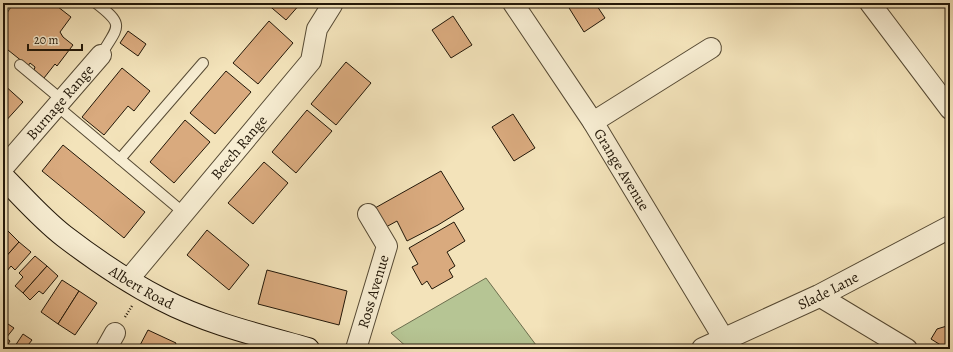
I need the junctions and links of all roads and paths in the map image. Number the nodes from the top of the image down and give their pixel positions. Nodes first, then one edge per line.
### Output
1 (7, 3) edge
2 (96, 3) edge
3 (513, 3) edge
4 (870, 3) edge
5 (332, 5) dead end
6 (3, 9) edge
7 (711, 48) dead end
8 (101, 55) joint
9 (203, 63) dead end
10 (20, 65) dead end
11 (60, 103) junction
12 (950, 109) edge
13 (593, 122) junction
14 (120, 159) junction
15 (3, 168) edge
16 (3, 177) edge
17 (184, 213) junction
18 (368, 214) dead end
19 (950, 227) edge
20 (136, 284) junction
21 (819, 296) junction
22 (724, 339) junction
23 (110, 341) edge
24 (308, 349) edge
25 (356, 349) edge
26 (703, 349) edge
27 (907, 349) edge

1 - 6 lane
2 - 8 lane
3 - 13 street, Grange Avenue
4 - 12 street
5 - 17 street, Beech Range
7 - 13 street
8 - 11 street, Burnage Range
9 - 14 lane
10 - 11 lane
11 - 14 lane
11 - 15 street, Burnage Range
13 - 22 street, Grange Avenue
14 - 17 lane
16 - 20 main road, Albert Road
17 - 20 street, Beech Range
18 - 25 street, Ross Avenue
19 - 21 main road, Slade Lane
20 - 23 path
20 - 24 main road, Albert Road
21 - 22 main road, Slade Lane
21 - 27 street
22 - 26 main road, Slade Lane

